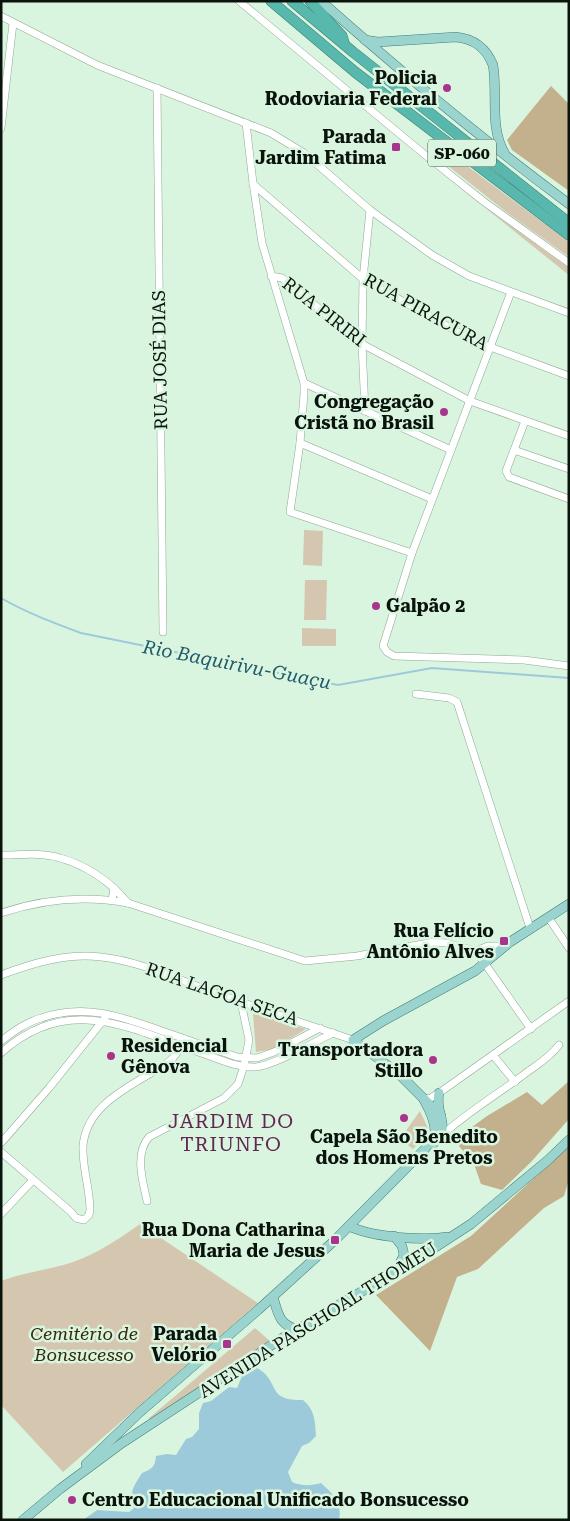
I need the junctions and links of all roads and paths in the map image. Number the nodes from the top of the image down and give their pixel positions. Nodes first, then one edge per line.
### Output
1 (239, 1) edge
2 (272, 1) edge
3 (292, 1) edge
4 (310, 1) edge
5 (321, 1) edge
6 (1, 16) edge
7 (13, 23) junction
8 (365, 40) junction
9 (345, 47) junction
10 (157, 88) junction
11 (246, 123) junction
12 (1, 128) edge
13 (508, 158) junction
14 (253, 183) junction
15 (569, 204) edge
16 (370, 210) junction
17 (569, 223) edge
18 (569, 235) edge
19 (569, 263) edge
20 (271, 276) junction
21 (363, 279) junction
22 (511, 292) junction
23 (569, 313) edge
24 (362, 344) junction
25 (490, 348) junction
26 (569, 376) edge
27 (304, 383) junction
28 (470, 401) junction
29 (365, 411) junction
30 (525, 420) junction
31 (569, 436) edge
32 (300, 443) junction
33 (451, 450) junction
34 (514, 450) junction
35 (569, 469) edge
36 (432, 499) junction
37 (569, 499) edge
38 (412, 553) junction
39 (163, 632) dead end
40 (569, 666) edge
41 (416, 694) dead end
42 (1, 855) edge
43 (114, 888) junction
44 (112, 900) junction
45 (128, 903) junction
46 (569, 904) edge
47 (1, 913) edge
48 (548, 917) junction
49 (530, 928) junction
50 (506, 946) junction
51 (569, 948) edge
52 (476, 951) junction
53 (484, 965) junction
54 (1, 975) edge
55 (569, 1001) edge
56 (241, 1002) junction
57 (106, 1013) junction
58 (104, 1021) junction
59 (320, 1028) junction
60 (531, 1029) junction
61 (333, 1033) junction
62 (353, 1040) junction
63 (1, 1041) edge
64 (559, 1045) dead end
65 (182, 1046) junction
66 (1, 1053) edge
67 (493, 1055) junction
68 (246, 1058) junction
69 (244, 1066) junction
70 (514, 1082) junction
71 (439, 1093) junction
72 (423, 1098) junction
73 (440, 1116) junction
74 (458, 1120) junction
75 (439, 1138) junction
76 (569, 1140) edge
77 (1, 1143) edge
78 (425, 1149) junction
79 (1, 1152) edge
80 (33, 1180) junction
81 (147, 1201) dead end
82 (1, 1214) edge
83 (349, 1226) junction
84 (394, 1236) junction
85 (452, 1237) junction
86 (396, 1271) junction
87 (273, 1297) junction
88 (296, 1329) junction
89 (156, 1400) junction
90 (106, 1455) junction
91 (60, 1489) junction
92 (23, 1520) edge

1 - 19 street
2 - 18 highway, SP-060
3 - 9 highway, SP-060
4 - 9 highway
5 - 8 main road
6 - 7 street
7 - 10 street
7 - 12 street
8 - 13 main road
8 - 13 main road
9 - 17 highway, SP-060
10 - 11 street
10 - 39 street, RUA JOSÉ DIAS
11 - 14 street
11 - 16 street
13 - 15 main road
14 - 20 street
14 - 21 street, RUA PIRACURA
16 - 21 street
16 - 22 street
20 - 24 street, RUA PIRIRI
20 - 27 street
21 - 24 street
21 - 25 street, RUA PIRACURA
22 - 23 street
22 - 25 street
24 - 28 street, RUA PIRIRI
24 - 29 street
25 - 26 street, RUA PIRACURA
25 - 28 street
27 - 29 street
27 - 32 street
28 - 30 street, RUA PIRIRI
28 - 33 street
29 - 33 street
30 - 31 street, RUA PIRIRI
30 - 34 street
32 - 36 street
32 - 38 street
33 - 36 street
34 - 35 street
34 - 37 street
36 - 38 street
38 - 40 street
41 - 49 street
42 - 43 street
43 - 44 street
43 - 45 street
44 - 45 street
44 - 47 street
45 - 52 street
46 - 48 main road
48 - 49 main road
48 - 51 street
49 - 50 main road
50 - 52 street
50 - 53 main road
52 - 53 street
53 - 60 street
53 - 62 main road
54 - 56 street, RUA LAGOA SECA
55 - 60 street
56 - 59 street, RUA LAGOA SECA
56 - 68 street
57 - 58 street
57 - 63 street
57 - 68 street
58 - 65 street
58 - 66 street
58 - 77 street
59 - 61 street, RUA LAGOA SECA
59 - 68 street
60 - 67 street
61 - 62 street, RUA LAGOA SECA
61 - 69 street
62 - 72 main road, RUA LAGOA SECA
64 - 70 street
65 - 69 street
65 - 80 street
67 - 70 street
67 - 71 street
68 - 69 street
69 - 81 street
70 - 74 street
71 - 72 street
71 - 73 main road
72 - 73 main road
72 - 78 main road
73 - 74 street
73 - 75 main road
74 - 75 street
75 - 78 main road
76 - 85 main road, AVENIDA PASCHOAL THOMEU
78 - 83 main road
79 - 80 street
80 - 82 street
83 - 84 main road
83 - 87 main road
84 - 85 main road
84 - 86 main road
85 - 86 main road, AVENIDA PASCHOAL THOMEU
86 - 88 main road, AVENIDA PASCHOAL THOMEU
87 - 88 main road
87 - 89 main road
88 - 90 main road, AVENIDA PASCHOAL THOMEU
89 - 90 main road
89 - 91 main road, AVENIDA PASCHOAL THOMEU
90 - 91 main road, AVENIDA PASCHOAL THOMEU
91 - 92 main road, AVENIDA PASCHOAL THOMEU

